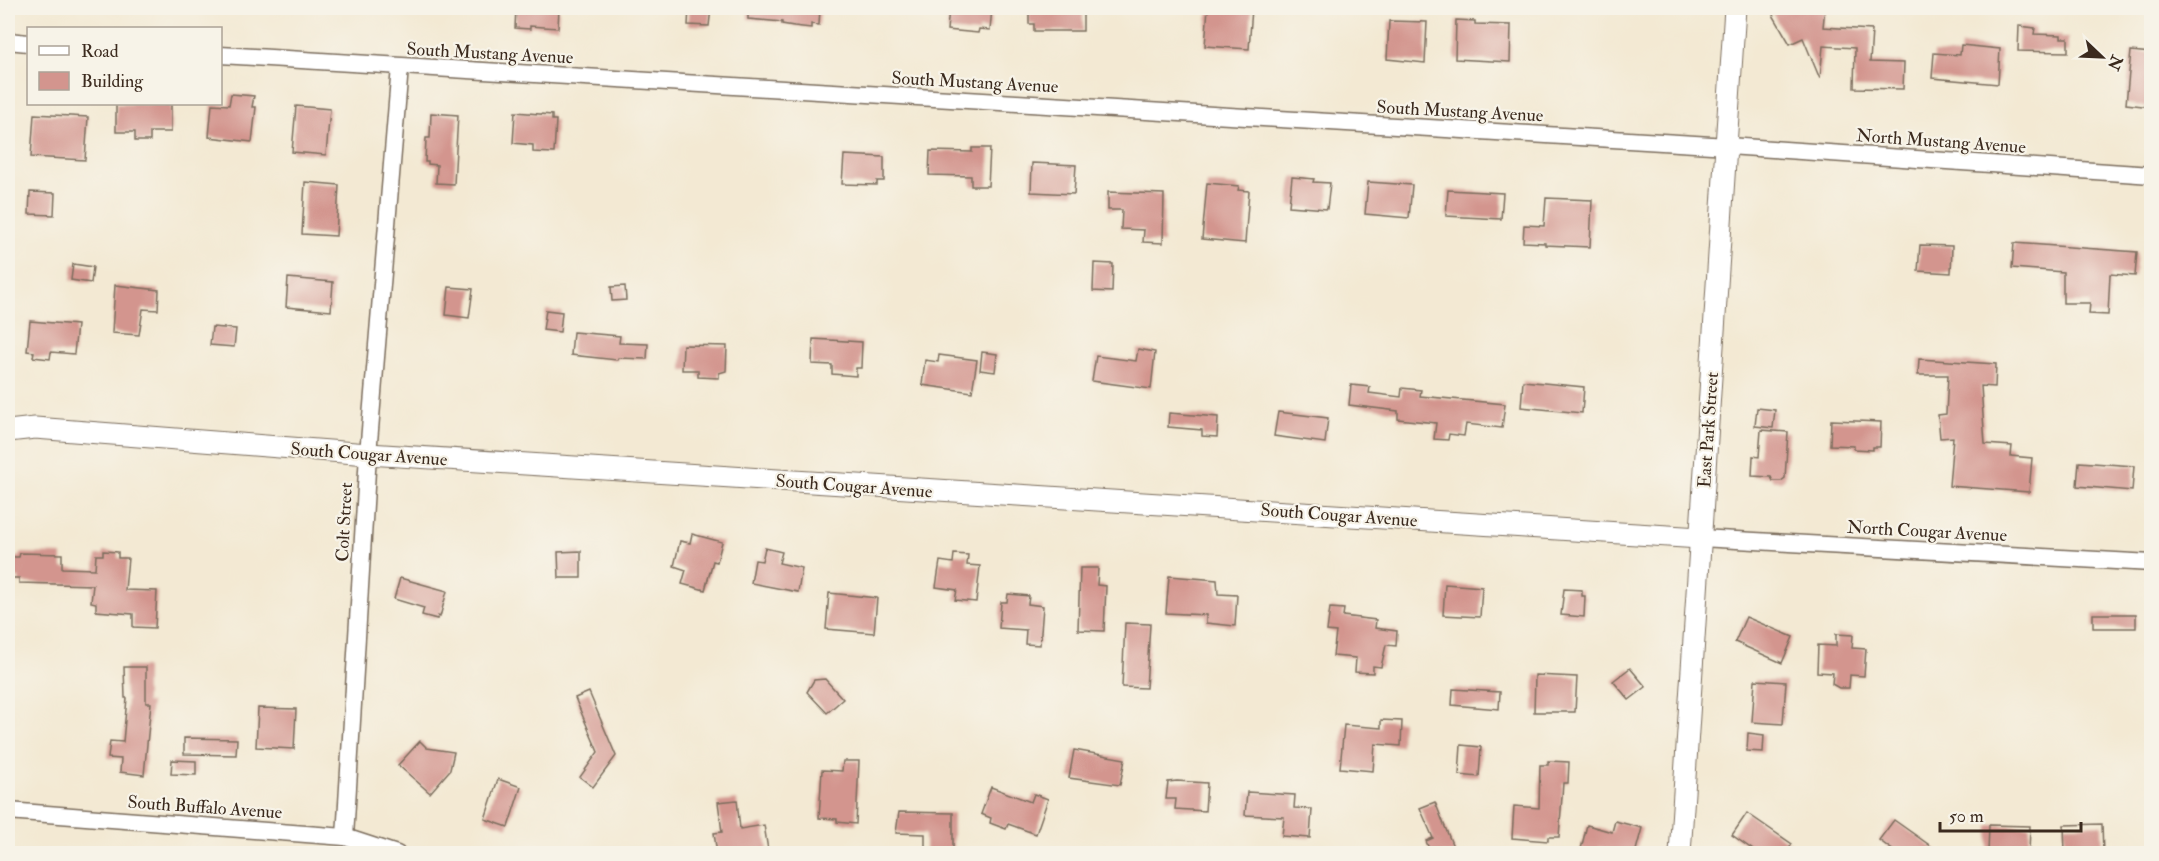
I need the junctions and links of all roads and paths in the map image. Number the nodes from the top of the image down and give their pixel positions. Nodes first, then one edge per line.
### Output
1 (1735, 8) edge
2 (8, 41) edge
3 (27, 43) edge
4 (222, 55) edge
5 (400, 67) junction
6 (1728, 147) junction
7 (2151, 175) edge
8 (8, 431) edge
9 (368, 454) junction
10 (1700, 538) junction
11 (2151, 563) edge
12 (8, 811) edge
13 (345, 837) junction
14 (397, 854) edge
15 (1680, 854) edge

1 - 6 street, East Park Street
2 - 3 street
4 - 5 street, South Mustang Avenue
5 - 6 street, South Mustang Avenue
5 - 9 street, Colt Street
6 - 7 street, North Mustang Avenue
6 - 10 street, East Park Street
8 - 9 street, South Cougar Avenue
9 - 10 street, South Cougar Avenue
9 - 13 street, Colt Street
10 - 11 street, North Cougar Avenue
10 - 15 street, East Park Street
12 - 13 street, South Buffalo Avenue
13 - 14 street, South Buffalo Avenue

